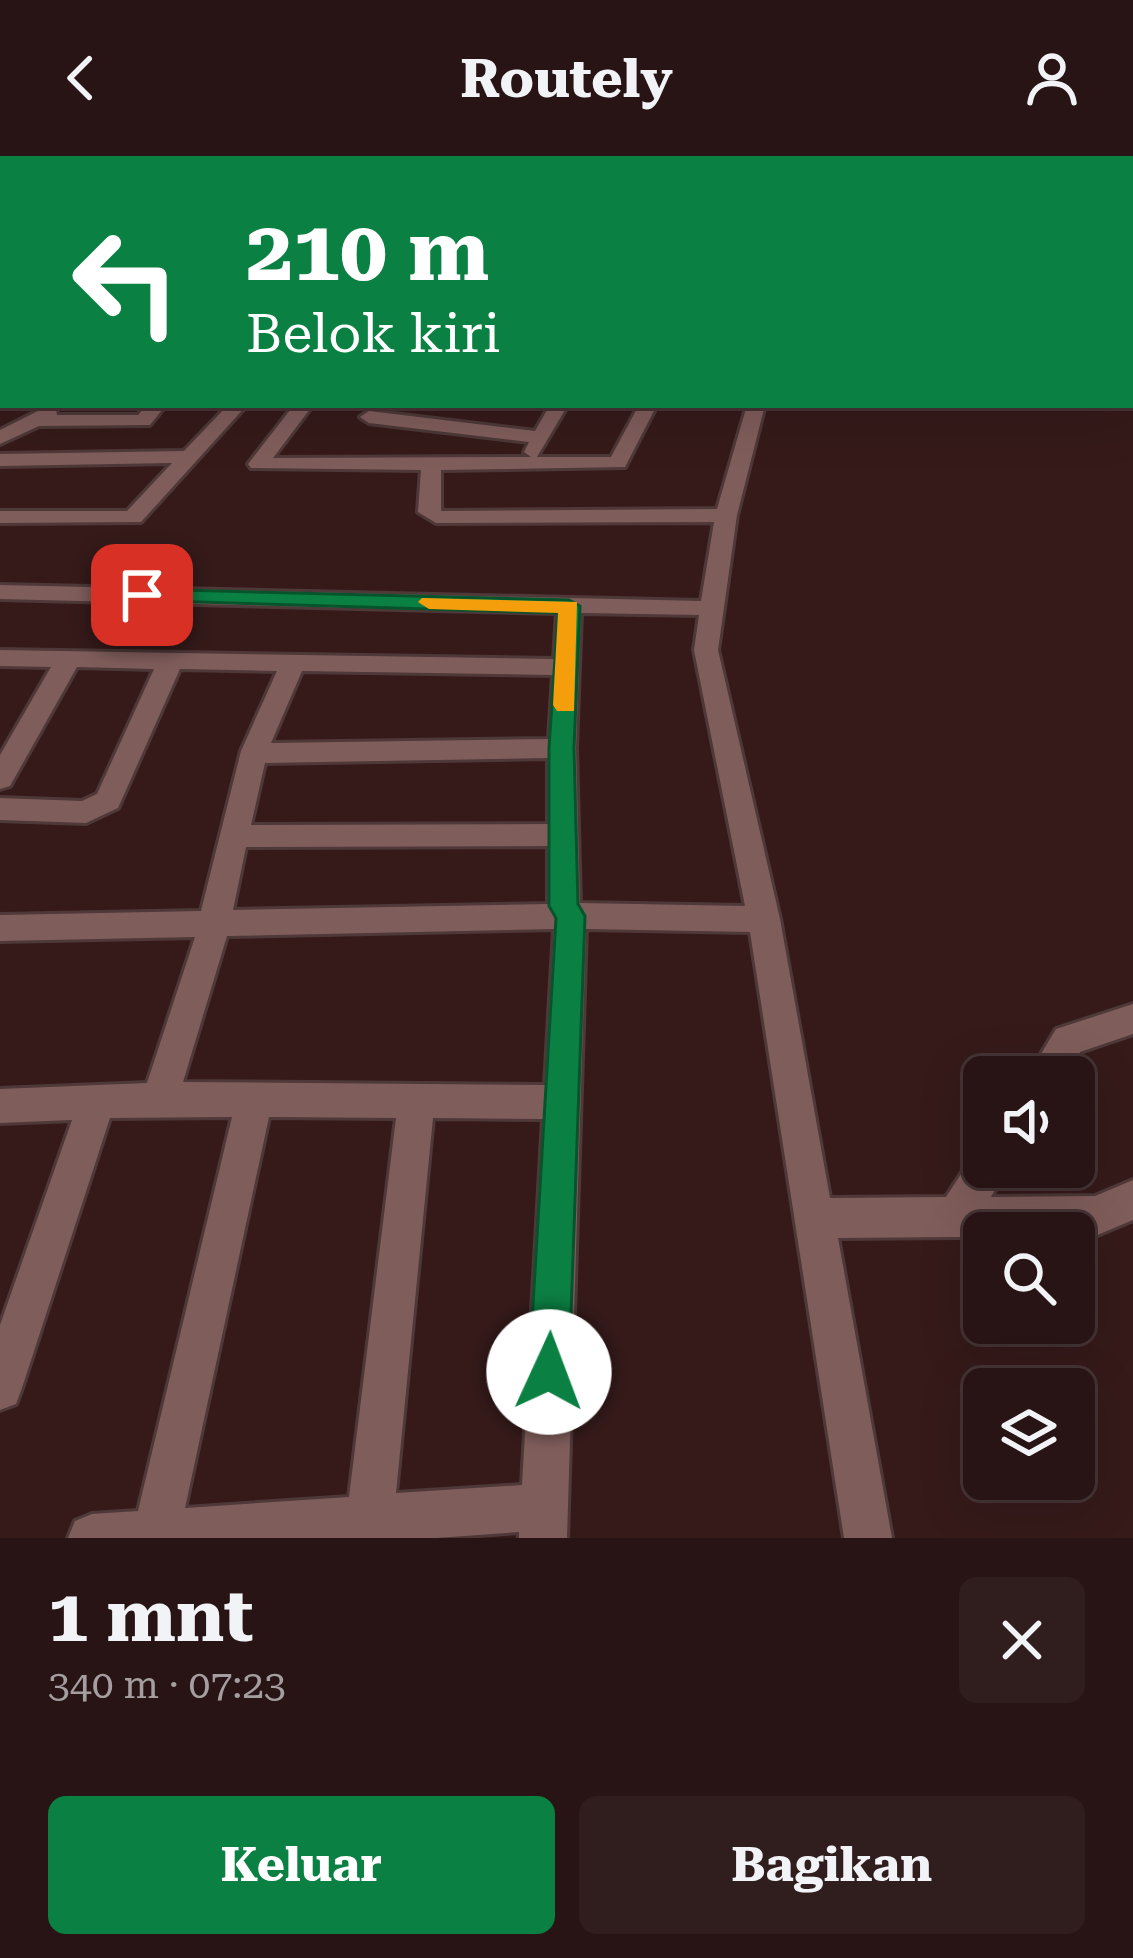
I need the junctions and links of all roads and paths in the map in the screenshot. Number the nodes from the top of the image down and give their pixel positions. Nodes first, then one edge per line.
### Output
1 (59, 408) edge
2 (154, 408) edge
3 (235, 408) edge
4 (302, 408) edge
5 (557, 408) edge
6 (647, 408) edge
7 (755, 408) edge
8 (35, 420) junction
9 (359, 434) edge
10 (0, 438) edge
11 (542, 438) junction
12 (189, 458) junction
13 (0, 460) edge
14 (528, 462) junction
15 (431, 465) junction
16 (726, 515) junction
17 (0, 517) edge
18 (0, 592) edge
19 (569, 606) junction
20 (708, 608) junction
21 (0, 658) edge
22 (68, 660) junction
23 (170, 662) junction
24 (295, 662) junction
25 (568, 667) junction
26 (562, 748) junction
27 (258, 753) junction
28 (0, 779) edge
29 (0, 809) edge
30 (563, 835) junction
31 (233, 836) junction
32 (571, 916) junction
33 (764, 919) junction
34 (214, 926) junction
35 (0, 928) edge
36 (1133, 1018) edge
37 (1058, 1056) edge
38 (160, 1099) junction
39 (254, 1100) junction
40 (416, 1101) junction
41 (97, 1102) junction
42 (559, 1102) junction
43 (0, 1106) edge
44 (975, 1188) edge
45 (1133, 1200) edge
46 (812, 1218) junction
47 (954, 1220) junction
48 (0, 1388) edge
49 (370, 1519) junction
50 (544, 1522) edge
51 (156, 1534) junction
52 (92, 1538) edge
53 (868, 1538) edge

1 - 8 street
2 - 8 street
3 - 12 street
4 - 9 street
5 - 11 street
6 - 14 street
7 - 16 street
8 - 10 street
9 - 11 street
9 - 15 street
11 - 14 street
12 - 13 street
12 - 17 street
14 - 15 street
15 - 16 street
16 - 20 street
18 - 19 street
19 - 20 street
19 - 25 street
20 - 33 street
21 - 22 street
22 - 23 street
22 - 28 street
23 - 24 street
23 - 29 street
24 - 25 street
24 - 27 street
25 - 26 street
26 - 27 street
26 - 30 street
27 - 31 street
30 - 31 street
30 - 32 street
31 - 34 street
32 - 33 street
32 - 34 street
32 - 42 street
33 - 46 street
34 - 35 street
34 - 38 street
36 - 37 street
38 - 39 street
38 - 41 street
39 - 40 street
39 - 51 street
40 - 42 street
40 - 49 street
41 - 43 street
41 - 48 street
42 - 50 street
44 - 47 street
45 - 47 street
46 - 47 street
46 - 53 street
49 - 50 street
49 - 51 street
51 - 52 street

